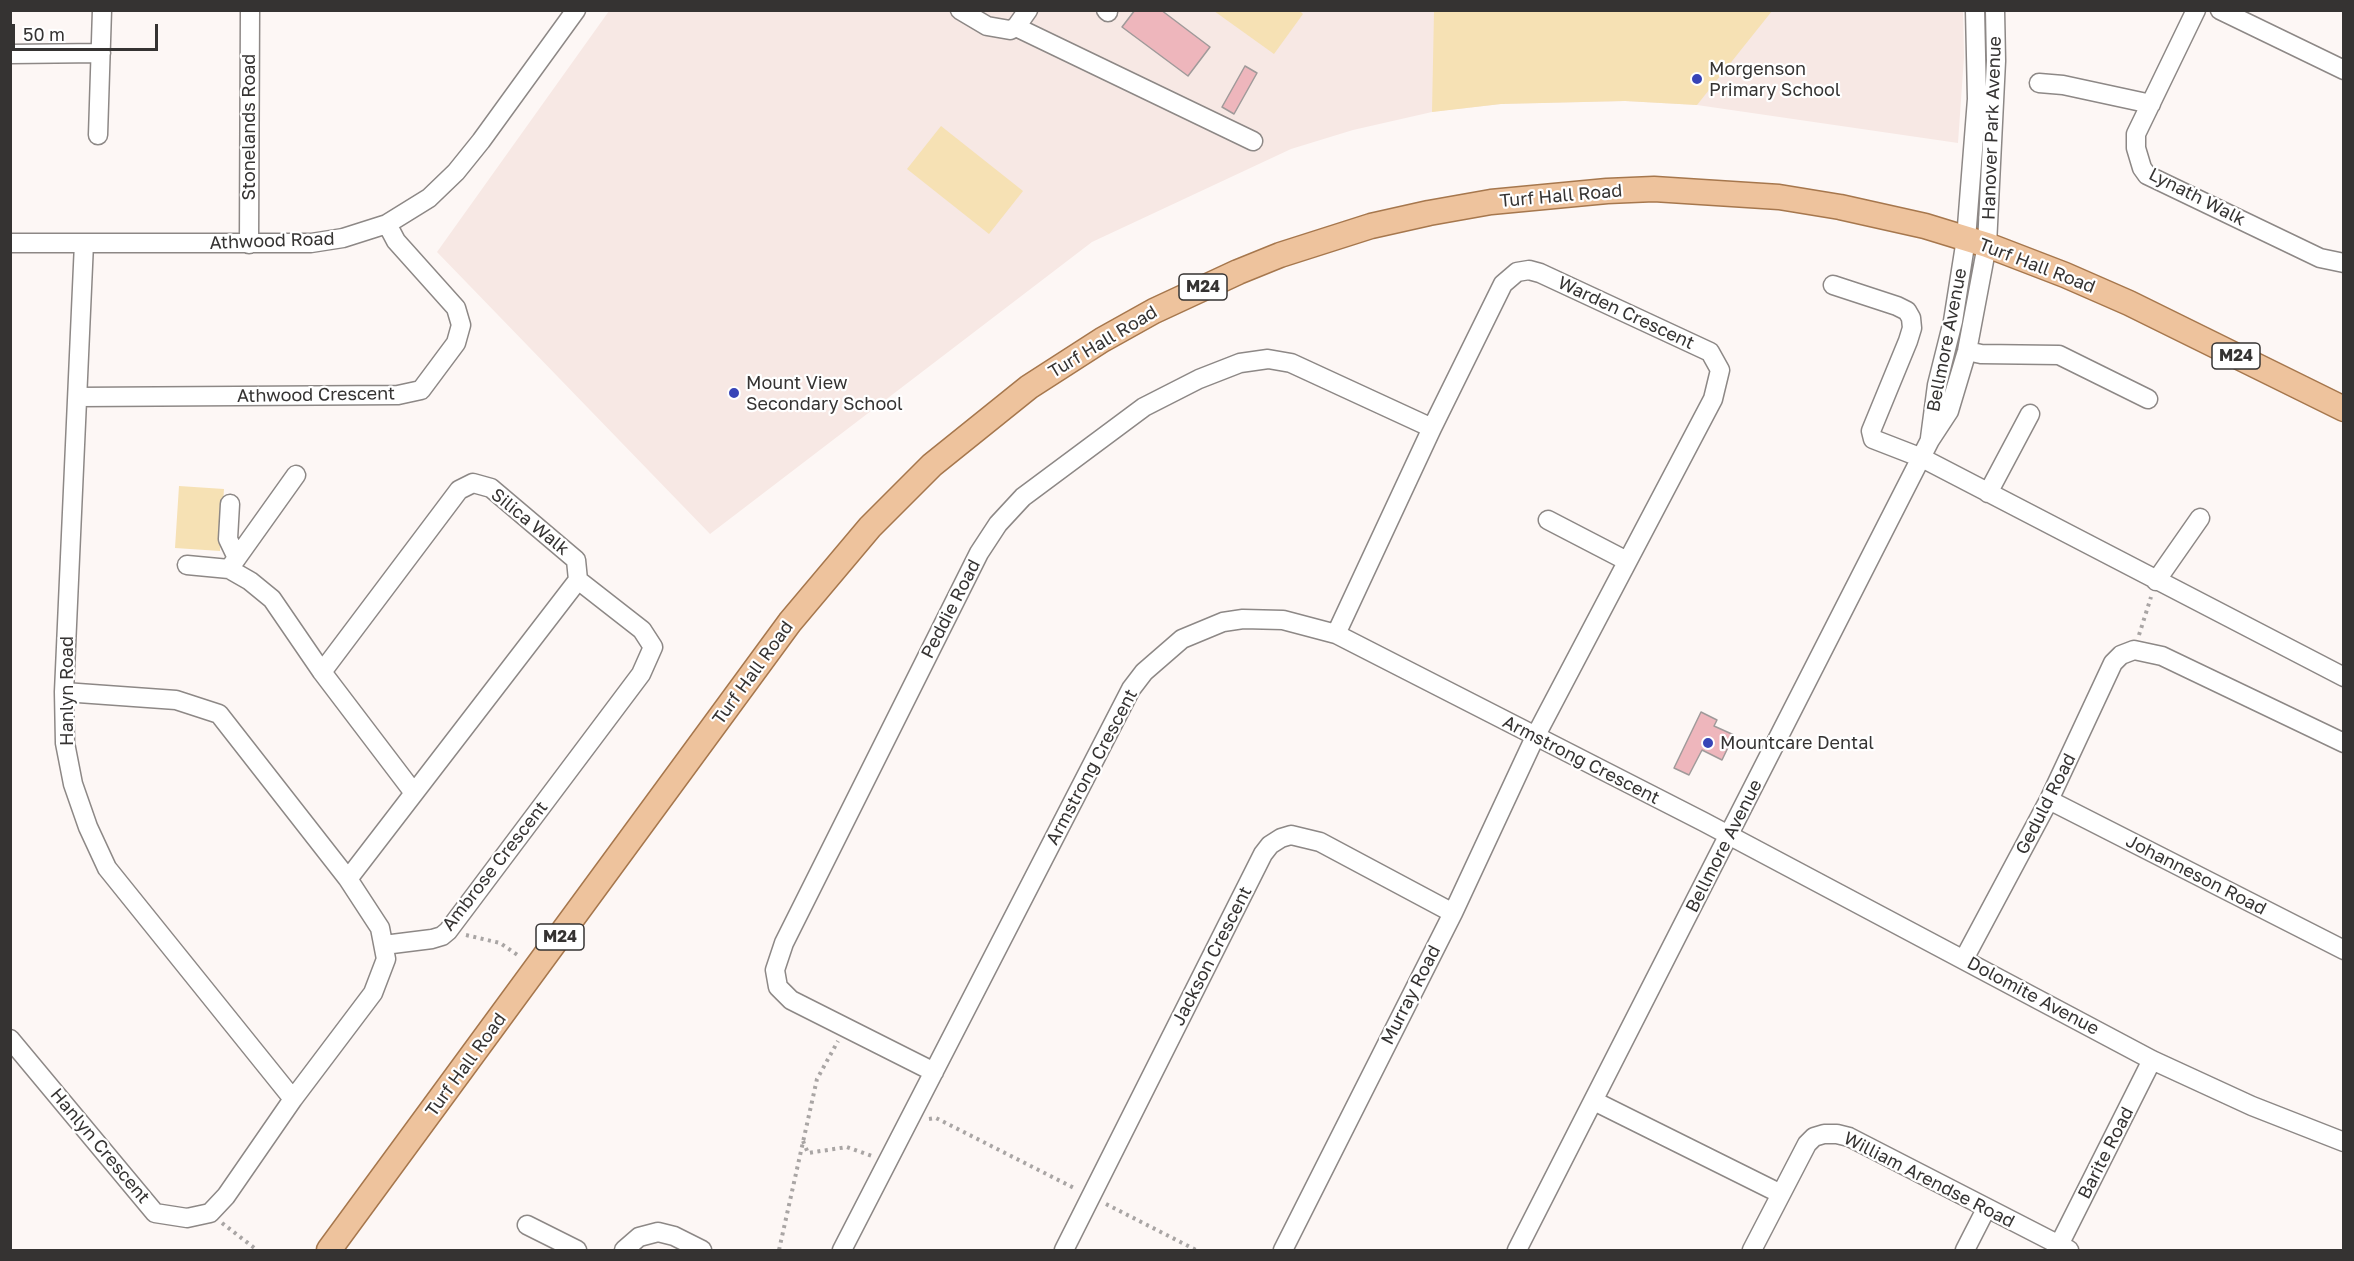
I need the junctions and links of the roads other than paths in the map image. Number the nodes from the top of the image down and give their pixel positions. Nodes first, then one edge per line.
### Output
1 (102, 10) edge
2 (250, 10) edge
3 (576, 10) edge
4 (960, 10) edge
5 (1028, 10) edge
6 (1975, 10) edge
7 (1995, 10) edge
8 (2196, 10) edge
9 (2220, 10) edge
10 (1016, 27) junction
11 (101, 53) junction
12 (10, 54) edge
13 (2343, 70) edge
14 (2039, 83) dead end
15 (2151, 104) junction
16 (98, 135) dead end
17 (1253, 141) dead end
18 (387, 224) junction
19 (1977, 242) junction
20 (10, 243) edge
21 (84, 243) junction
22 (249, 244) junction
23 (2343, 263) edge
24 (1833, 285) dead end
25 (1967, 351) junction
26 (78, 397) junction
27 (2148, 399) dead end
28 (2343, 409) edge
29 (2030, 414) dead end
30 (1432, 428) junction
31 (1930, 440) junction
32 (1922, 458) junction
33 (296, 475) dead end
34 (1988, 493) junction
35 (230, 504) dead end
36 (2200, 518) dead end
37 (1548, 520) dead end
38 (1627, 561) junction
39 (233, 564) junction
40 (187, 565) dead end
41 (578, 580) junction
42 (2156, 582) junction
43 (1336, 634) junction
44 (322, 672) junction
45 (2343, 677) edge
46 (64, 692) junction
47 (1535, 737) junction
48 (2343, 743) edge
49 (414, 793) junction
50 (2049, 800) junction
51 (1729, 837) junction
52 (348, 879) junction
53 (1453, 913) junction
54 (384, 945) junction
55 (2343, 950) edge
56 (1964, 959) junction
57 (10, 1039) edge
58 (2152, 1060) junction
59 (934, 1072) junction
60 (293, 1100) junction
61 (1594, 1101) junction
62 (2343, 1142) edge
63 (1781, 1194) junction
64 (1986, 1209) junction
65 (527, 1225) dead end
66 (2064, 1248) edge
67 (329, 1251) edge
68 (577, 1251) edge
69 (624, 1251) edge
70 (702, 1251) edge
71 (842, 1251) edge
72 (1064, 1251) edge
73 (1283, 1251) edge
74 (1517, 1251) edge
75 (1752, 1251) edge
76 (1965, 1251) edge

1 - 11 street
2 - 22 street, Stonelands Road
3 - 18 street, Athwood Road
4 - 10 street
5 - 10 street
6 - 19 street, Hanover Park Avenue
7 - 19 street, Hanover Park Avenue
8 - 15 street, Lynath Walk
9 - 13 street
10 - 17 street
11 - 12 street
11 - 16 street
14 - 15 street
15 - 23 street, Lynath Walk
18 - 22 street, Athwood Road
18 - 26 street, Athwood Crescent
19 - 25 street, Bellmore Avenue
19 - 28 main road, Turf Hall Road / M24
19 - 31 street, Bellmore Avenue
19 - 67 main road, Turf Hall Road / M24
20 - 21 street, Athwood Road
21 - 22 street, Athwood Road
21 - 26 street, Hanlyn Road
24 - 32 street
25 - 27 street
25 - 31 street, Bellmore Avenue
26 - 46 street, Hanlyn Road
29 - 34 street
30 - 38 street, Warden Crescent
30 - 43 street, Warden Crescent
30 - 59 street, Peddie Road
31 - 32 street, Bellmore Avenue
32 - 34 street
32 - 51 street, Bellmore Avenue
33 - 39 street
34 - 42 street
35 - 39 street
36 - 42 street
37 - 38 street
38 - 47 street, Warden Crescent
39 - 40 street
39 - 44 street
41 - 44 street, Silica Walk
41 - 49 street, Silica Walk
41 - 54 street, Ambrose Crescent
42 - 45 street
43 - 47 street, Armstrong Crescent
43 - 59 street, Armstrong Crescent
44 - 49 street
46 - 52 street
46 - 60 street, Hanlyn Road
47 - 51 street, Armstrong Crescent
47 - 53 street, Murray Road
48 - 50 street, Geduld Road
49 - 52 street, Silica Walk
50 - 55 street, Johanneson Road
50 - 56 street, Geduld Road
51 - 56 street, Dolomite Avenue
51 - 61 street, Bellmore Avenue
52 - 54 street
53 - 72 street, Jackson Crescent
53 - 73 street, Murray Road
54 - 60 street
56 - 58 street, Dolomite Avenue
57 - 60 street, Hanlyn Crescent
58 - 62 street, Dolomite Avenue
58 - 66 street, Barite Road
59 - 71 street, Armstrong Crescent
61 - 63 street
61 - 74 street, Bellmore Avenue
63 - 64 street, William Arendse Road
63 - 75 street, William Arendse Road
64 - 66 street, William Arendse Road
64 - 76 street
65 - 68 street
69 - 70 street

